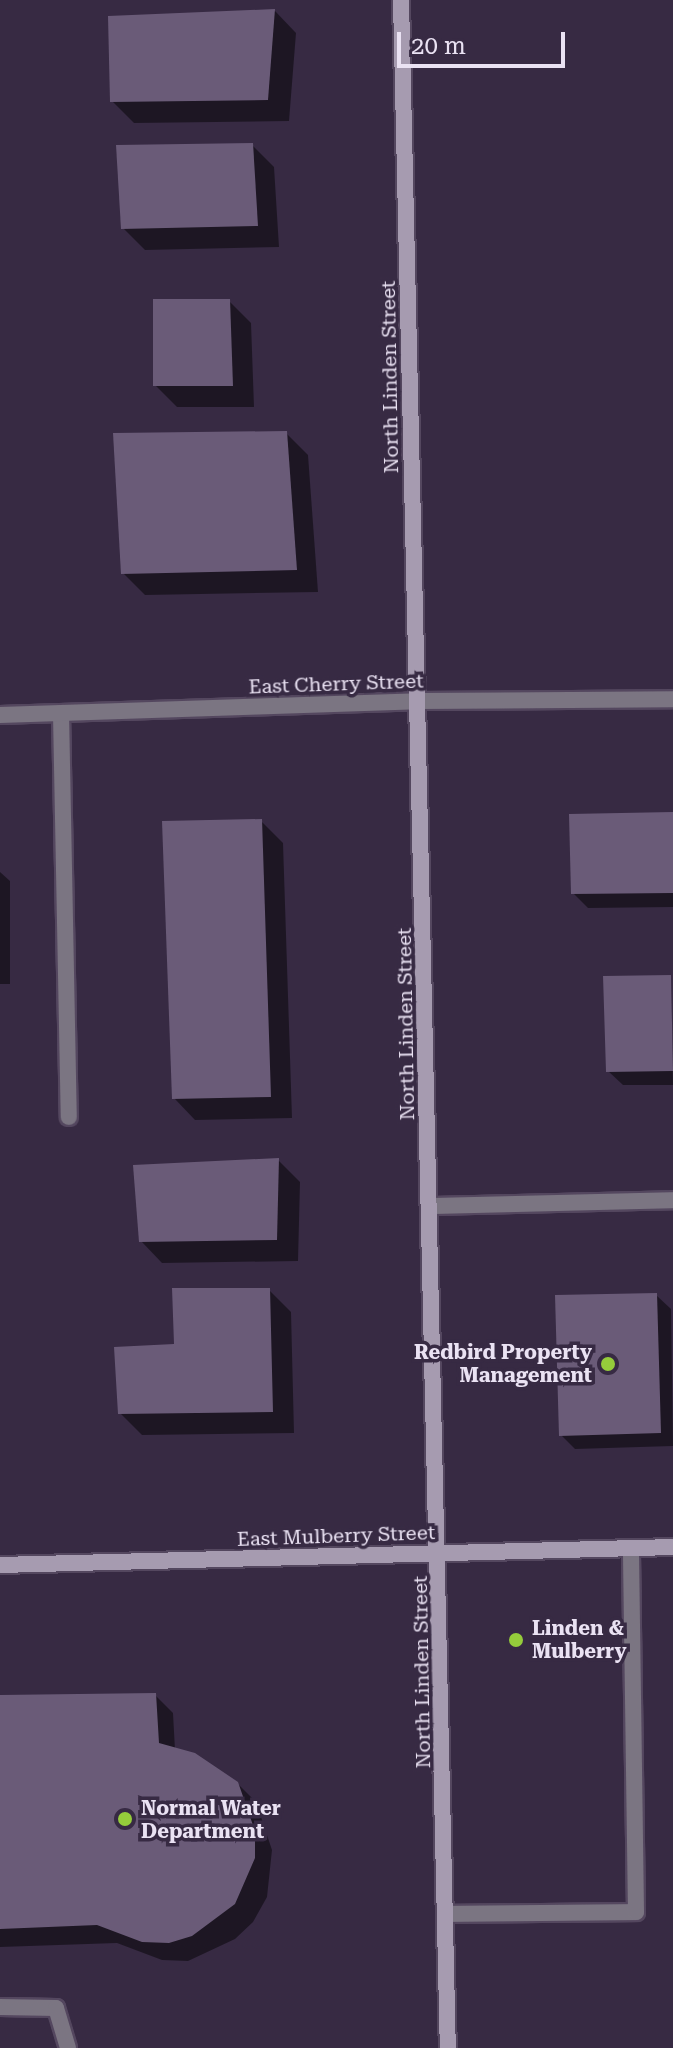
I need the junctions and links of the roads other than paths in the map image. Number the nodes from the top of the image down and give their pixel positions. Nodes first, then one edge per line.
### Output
1 (401, 0) edge
2 (673, 699) edge
3 (418, 701) junction
4 (61, 713) junction
5 (0, 715) edge
6 (69, 1117) dead end
7 (673, 1200) edge
8 (431, 1206) junction
9 (673, 1547) edge
10 (631, 1548) junction
11 (439, 1553) junction
12 (0, 1565) edge
13 (446, 1914) junction
14 (0, 2007) edge
15 (68, 2048) edge
16 (448, 2048) edge

1 - 3 main road, North Linden Street
2 - 3 street, East Cherry Street
3 - 4 street, East Cherry Street
3 - 8 main road, North Linden Street
4 - 5 street, East Cherry Street
4 - 6 street
7 - 8 street
8 - 11 main road, North Linden Street
9 - 10 main road, East Mulberry Street
10 - 11 main road, East Mulberry Street
10 - 13 street
11 - 12 main road, East Mulberry Street
11 - 13 main road, North Linden Street
13 - 16 main road, North Linden Street
14 - 15 street

